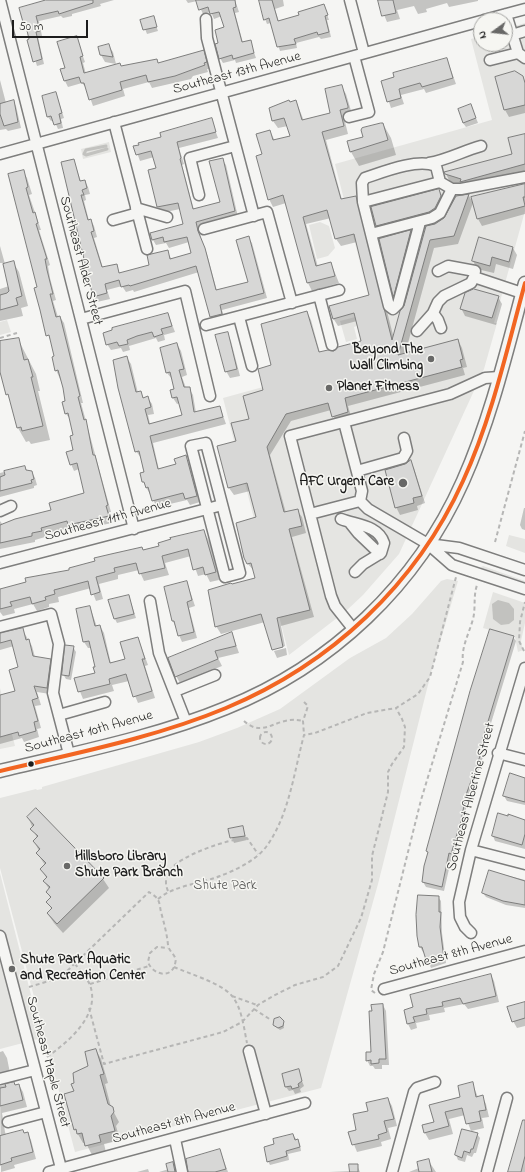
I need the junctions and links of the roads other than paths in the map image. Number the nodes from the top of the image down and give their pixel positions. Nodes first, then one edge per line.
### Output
1 (0, 0) edge
2 (350, 0) edge
3 (525, 8) edge
4 (512, 12) edge
5 (206, 19) dead end
6 (473, 22) edge
7 (525, 31) edge
8 (513, 35) edge
9 (513, 37) edge
10 (359, 54) junction
11 (521, 56) edge
12 (490, 60) dead end
13 (221, 93) junction
14 (349, 117) dead end
15 (114, 122) junction
16 (35, 144) junction
17 (235, 146) junction
18 (481, 146) dead end
19 (0, 154) edge
20 (429, 163) junction
21 (525, 177) edge
22 (440, 182) junction
23 (452, 189) junction
24 (199, 194) dead end
25 (363, 202) junction
26 (137, 211) junction
27 (254, 216) junction
28 (167, 217) dead end
29 (113, 220) dead end
30 (420, 222) junction
31 (204, 229) dead end
32 (371, 234) junction
33 (147, 249) dead end
34 (438, 271) dead end
35 (474, 277) junction
36 (524, 288) edge
37 (339, 290) dead end
38 (319, 295) junction
39 (292, 303) junction
40 (433, 313) junction
41 (238, 317) junction
42 (81, 318) junction
43 (206, 325) dead end
44 (441, 328) dead end
45 (417, 331) dead end
46 (332, 345) dead end
47 (252, 366) dead end
48 (499, 377) junction
49 (210, 396) dead end
50 (344, 422) junction
51 (404, 438) dead end
52 (357, 471) junction
53 (360, 501) junction
54 (222, 505) junction
55 (11, 506) dead end
56 (207, 509) junction
57 (0, 511) edge
58 (310, 514) junction
59 (346, 521) dead end
60 (134, 529) junction
61 (428, 544) junction
62 (0, 563) edge
63 (525, 570) edge
64 (356, 572) dead end
65 (525, 589) edge
66 (150, 601) dead end
67 (0, 626) edge
68 (354, 630) junction
69 (525, 668) edge
70 (215, 675) dead end
71 (175, 691) junction
72 (105, 702) dead end
73 (59, 715) junction
74 (186, 722) junction
75 (498, 753) junction
76 (69, 754) junction
77 (525, 760) edge
78 (0, 771) edge
79 (471, 850) junction
80 (525, 864) edge
81 (471, 933) dead end
82 (0, 936) edge
83 (525, 951) edge
84 (4, 972) edge
85 (384, 989) road end
86 (249, 1051) road end
87 (35, 1070) junction
88 (0, 1079) edge
89 (435, 1082) dead end
90 (508, 1098) dead end
91 (305, 1104) dead end
92 (46, 1112) junction
93 (266, 1114) junction
94 (8, 1122) dead end
95 (174, 1139) junction
96 (62, 1170) edge
97 (49, 1172) edge
98 (182, 1172) edge
99 (392, 1172) edge
100 (486, 1172) edge

1 - 16 street, Southeast Alder Street
2 - 10 street
3 - 4 street, Southeast 13th Avenue
5 - 13 street
6 - 10 street, Southeast 13th Avenue
7 - 8 street
9 - 11 street
10 - 13 street, Southeast 13th Avenue
10 - 14 street
11 - 12 street
13 - 15 street, Southeast 13th Avenue
13 - 17 street
15 - 16 street, Southeast 13th Avenue
15 - 26 street
16 - 19 street, Southeast 13th Avenue
16 - 42 street, Southeast Alder Street
17 - 24 street
17 - 27 street
18 - 20 street
20 - 22 street
20 - 25 street
21 - 23 street
22 - 23 street
22 - 25 street
23 - 30 street
25 - 32 street
26 - 28 street
26 - 29 street
26 - 33 street
27 - 31 street
27 - 39 street
30 - 32 street
30 - 32 street
34 - 35 street
35 - 36 street
35 - 40 street
36 - 48 main road, Southeast 10th Avenue
37 - 38 street
38 - 39 street
38 - 46 street
39 - 41 street
40 - 44 street
40 - 45 street
41 - 43 street
41 - 47 street
42 - 49 street
42 - 60 street, Southeast Alder Street
48 - 50 street
48 - 61 main road, Southeast 10th Avenue
50 - 52 street
50 - 58 street
51 - 52 street
52 - 53 street
53 - 58 street
53 - 61 street
54 - 56 street, Southeast 11th Avenue
54 - 56 street
54 - 56 street
55 - 57 street
56 - 60 street, Southeast 11th Avenue
58 - 68 street
59 - 64 street
60 - 62 street, Southeast 11th Avenue
61 - 63 street
61 - 65 street
61 - 68 main road, Southeast 10th Avenue
66 - 71 street
67 - 73 street
68 - 74 main road, Southeast 10th Avenue
69 - 75 street, Southeast Albertine Street
70 - 71 street
71 - 74 street
72 - 73 street
73 - 76 street
74 - 76 main road, Southeast 10th Avenue
75 - 77 street
75 - 79 street, Southeast Albertine Street
76 - 78 main road, Southeast 10th Avenue
79 - 80 street
79 - 81 street, Southeast Albertine Street
82 - 84 street, Southeast Maple Street
83 - 85 street, Southeast 8th Avenue
84 - 87 street, Southeast Maple Street
86 - 93 street
87 - 88 street
87 - 92 street, Southeast Maple Street
89 - 99 street
90 - 100 street
91 - 93 street, Southeast 8th Avenue
92 - 94 street
92 - 96 street, Southeast Maple Street
93 - 95 street, Southeast 8th Avenue
95 - 96 street, Southeast 8th Avenue
95 - 98 street
96 - 97 street, Southeast 8th Avenue

